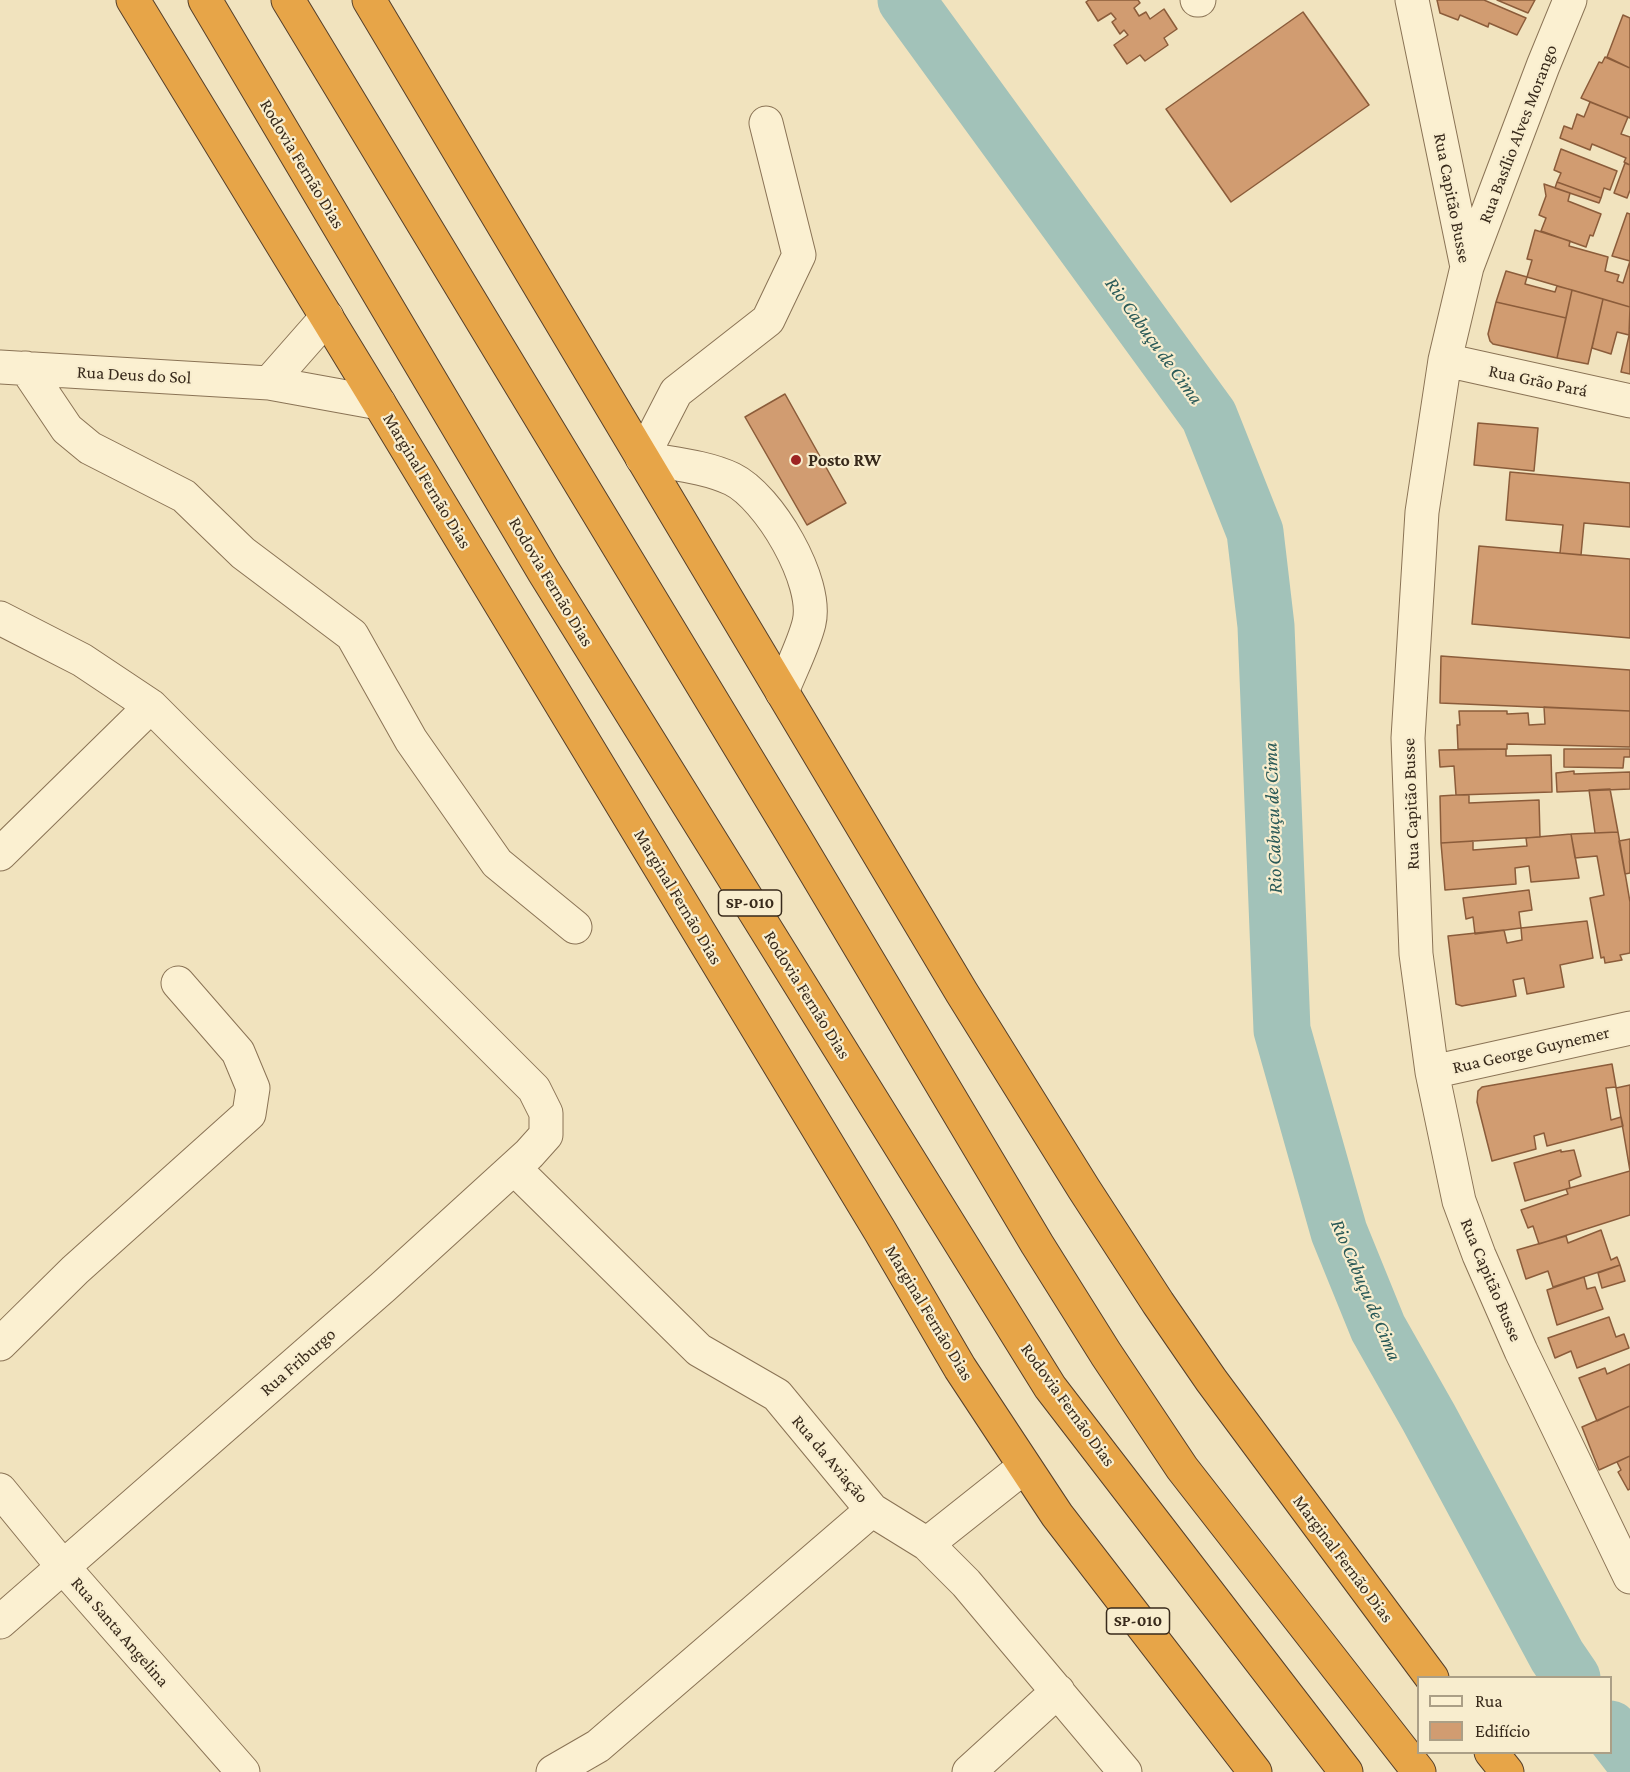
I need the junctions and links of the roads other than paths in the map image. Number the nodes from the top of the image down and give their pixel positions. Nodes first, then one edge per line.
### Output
1 (133, 0) edge
2 (205, 0) edge
3 (288, 0) edge
4 (369, 0) edge
5 (1412, 0) edge
6 (1570, 0) edge
7 (766, 123) dead end
8 (1467, 267) junction
9 (327, 317) junction
10 (1445, 360) junction
11 (13, 368) edge
12 (269, 383) junction
13 (1630, 401) edge
14 (380, 403) junction
15 (642, 458) junction
16 (0, 618) edge
17 (782, 692) junction
18 (151, 706) junction
19 (0, 854) edge
20 (575, 927) dead end
21 (178, 983) dead end
22 (1630, 1028) edge
23 (1432, 1072) junction
24 (521, 1161) junction
25 (0, 1344) edge
26 (1024, 1467) junction
27 (0, 1490) edge
28 (872, 1510) junction
29 (927, 1544) junction
30 (64, 1568) junction
31 (1630, 1577) edge
32 (0, 1622) edge
33 (1431, 1676) edge
34 (1058, 1691) junction
35 (1493, 1754) edge
36 (243, 1772) edge
37 (553, 1772) edge
38 (969, 1772) edge
39 (1125, 1772) edge
40 (1255, 1772) edge
41 (1346, 1772) edge
42 (1419, 1772) edge
43 (1507, 1772) edge

1 - 9 highway, Marginal Fernão Dias / SP-010
2 - 41 highway, Rodovia Fernão Dias / SP-010
3 - 42 highway
4 - 15 highway, Marginal Fernão Dias
5 - 8 street, Rua Capitão Busse
6 - 8 street, Rua Basílio Alves Morango
7 - 15 street
8 - 10 street, Rua Capitão Busse
9 - 12 street
9 - 14 highway, Marginal Fernão Dias / SP-010
10 - 13 street, Rua Grão Pará
10 - 23 street, Rua Capitão Busse
11 - 12 street, Rua Deus do Sol
11 - 20 street
12 - 14 street, Rua Deus do Sol
14 - 26 highway, Marginal Fernão Dias / SP-010
15 - 17 highway, Marginal Fernão Dias
15 - 17 street
16 - 18 street, Rua Friburgo
17 - 33 highway, Marginal Fernão Dias
18 - 19 street
18 - 24 street, Rua Friburgo
21 - 25 street
22 - 23 street, Rua George Guynemer
23 - 31 street, Rua Capitão Busse
24 - 28 street, Rua da Aviação
24 - 30 street, Rua Friburgo
26 - 29 street
26 - 40 highway, Marginal Fernão Dias / SP-010
27 - 30 street, Rua Santa Angelina
28 - 29 street, Rua da Aviação
28 - 37 street
29 - 34 street, Rua da Aviação
30 - 32 street, Rua Friburgo
30 - 36 street, Rua Santa Angelina
34 - 38 street
34 - 39 street, Rua da Aviação
35 - 43 highway

